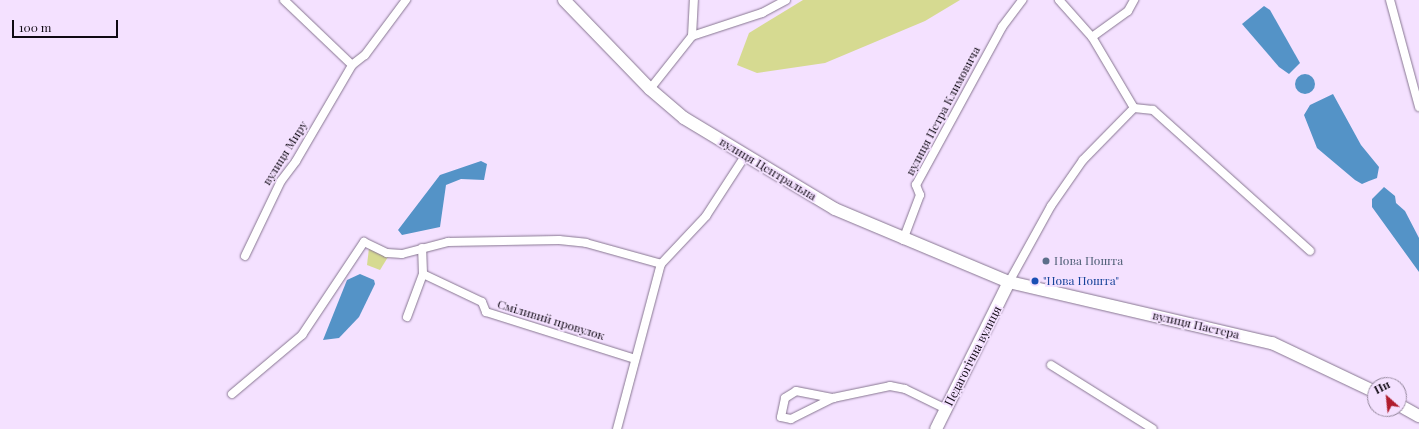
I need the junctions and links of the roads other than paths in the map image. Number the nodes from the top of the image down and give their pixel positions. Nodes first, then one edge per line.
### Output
1 (284, 0) edge
2 (406, 0) edge
3 (564, 0) edge
4 (694, 0) edge
5 (786, 0) edge
6 (1022, 0) edge
7 (1059, 0) edge
8 (1134, 0) edge
9 (1390, 0) edge
10 (692, 36) junction
11 (1092, 37) junction
12 (352, 65) junction
13 (650, 88) junction
14 (1419, 107) edge
15 (1134, 108) junction
16 (745, 156) junction
17 (903, 240) junction
18 (422, 248) junction
19 (1310, 251) dead end
20 (245, 256) dead end
21 (661, 264) junction
22 (422, 274) junction
23 (1009, 282) junction
24 (407, 317) dead end
25 (635, 359) junction
26 (1051, 365) dead end
27 (1367, 388) edge
28 (232, 394) dead end
29 (833, 398) junction
30 (946, 409) junction
31 (1407, 409) edge
32 (1419, 416) edge
33 (617, 429) edge
34 (936, 429) edge
35 (1153, 429) edge

1 - 12 street
2 - 12 street, вулиця Миру
3 - 13 street, вулиця Центральна
4 - 10 street
5 - 10 street
6 - 17 street, вулиця Петра Климовича
7 - 11 street
8 - 11 street
9 - 14 street
10 - 13 street
11 - 15 street
12 - 20 street, вулиця Миру
13 - 16 street, вулиця Центральна
15 - 19 street
15 - 23 street
16 - 17 street, вулиця Центральна
16 - 21 street
17 - 23 street, вулиця Центральна
18 - 21 street
18 - 22 street
18 - 28 street
21 - 25 street
22 - 24 street
22 - 25 street, Сміливий провулок
23 - 27 street, вулиця Пастера
23 - 30 street, Педагогічна вулиця
25 - 33 street
26 - 35 street
29 - 29 street
29 - 30 street
30 - 34 street, Педагогічна вулиця
31 - 32 street

